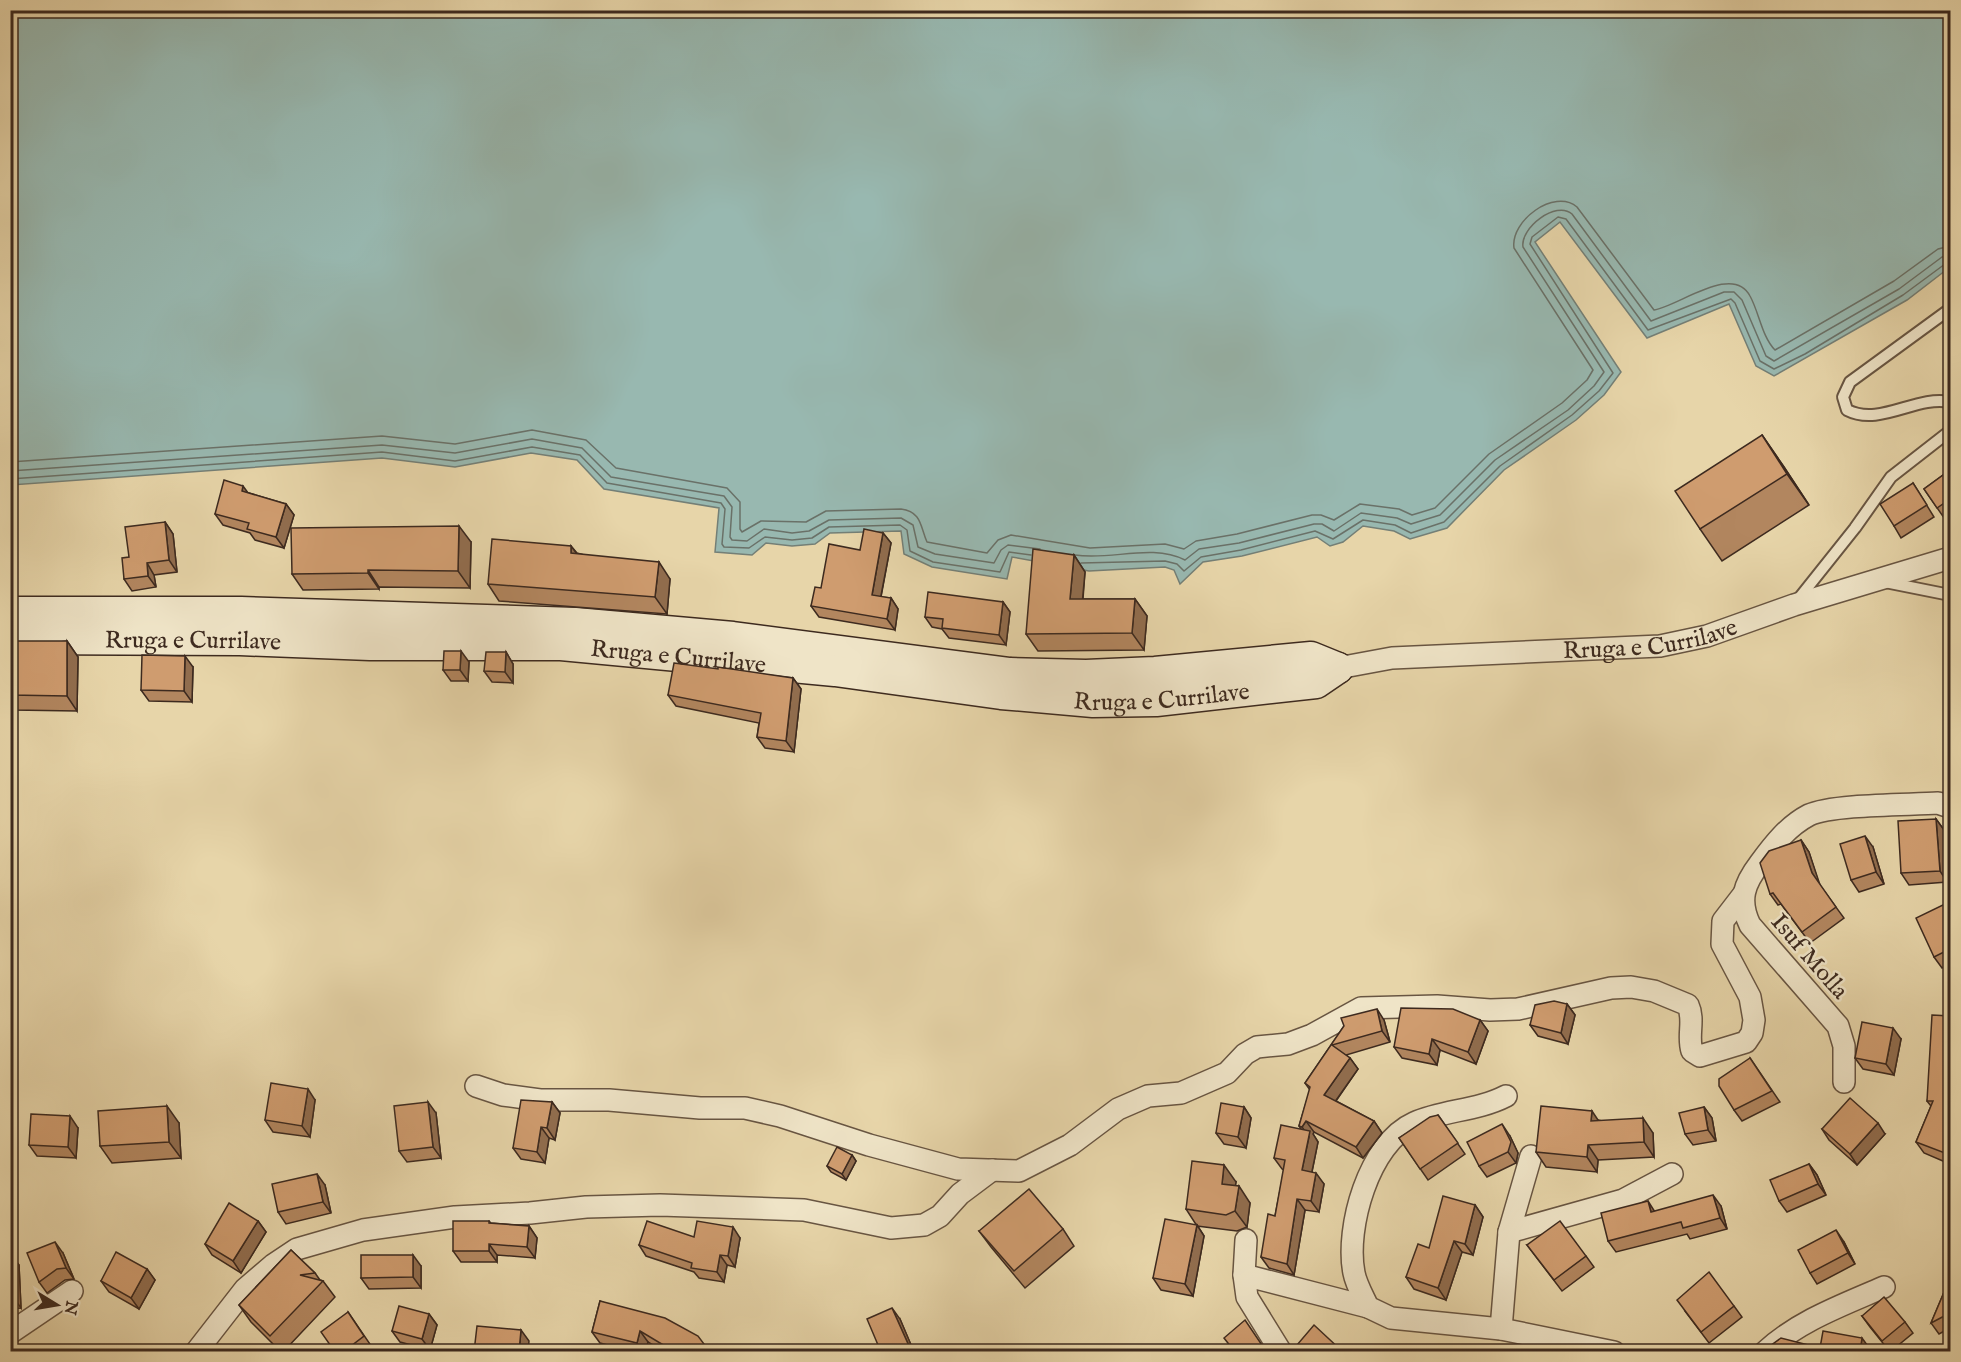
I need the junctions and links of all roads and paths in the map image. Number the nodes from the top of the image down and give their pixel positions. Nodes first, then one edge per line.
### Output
1 (1950, 309) edge
2 (1950, 402) edge
3 (1950, 431) edge
4 (1950, 558) edge
5 (1876, 580) junction
6 (1950, 595) edge
7 (1794, 604) junction
8 (10, 612) edge
9 (10, 639) edge
10 (1338, 668) junction
11 (1950, 807) edge
12 (1743, 895) junction
13 (1844, 1082) dead end
14 (476, 1086) dead end
15 (1506, 1096) dead end
16 (1531, 1156) dead end
17 (992, 1170) junction
18 (1672, 1174) dead end
19 (1509, 1232) junction
20 (1246, 1240) dead end
21 (1244, 1275) junction
22 (1884, 1287) dead end
23 (72, 1291) dead end
24 (1368, 1307) junction
25 (1501, 1329) junction
26 (10, 1333) edge
27 (1580, 1347) edge
28 (196, 1352) edge
29 (1281, 1352) edge
30 (1614, 1352) edge
31 (1765, 1352) edge

1 - 2 lane
3 - 7 lane
4 - 5 street, Rruga e Currilave
5 - 6 lane
5 - 7 street, Rruga e Currilave
7 - 10 street, Rruga e Currilave
8 - 10 main road, Rruga e Currilave
9 - 10 main road, Rruga e Currilave
11 - 12 street
12 - 13 street, Isuf Molla
12 - 17 street
14 - 17 street
15 - 24 street
16 - 19 street
17 - 28 street
18 - 19 street
19 - 25 street
20 - 21 street
21 - 24 street
21 - 29 street
22 - 31 street
23 - 26 street
24 - 25 street
25 - 27 street
27 - 30 street

